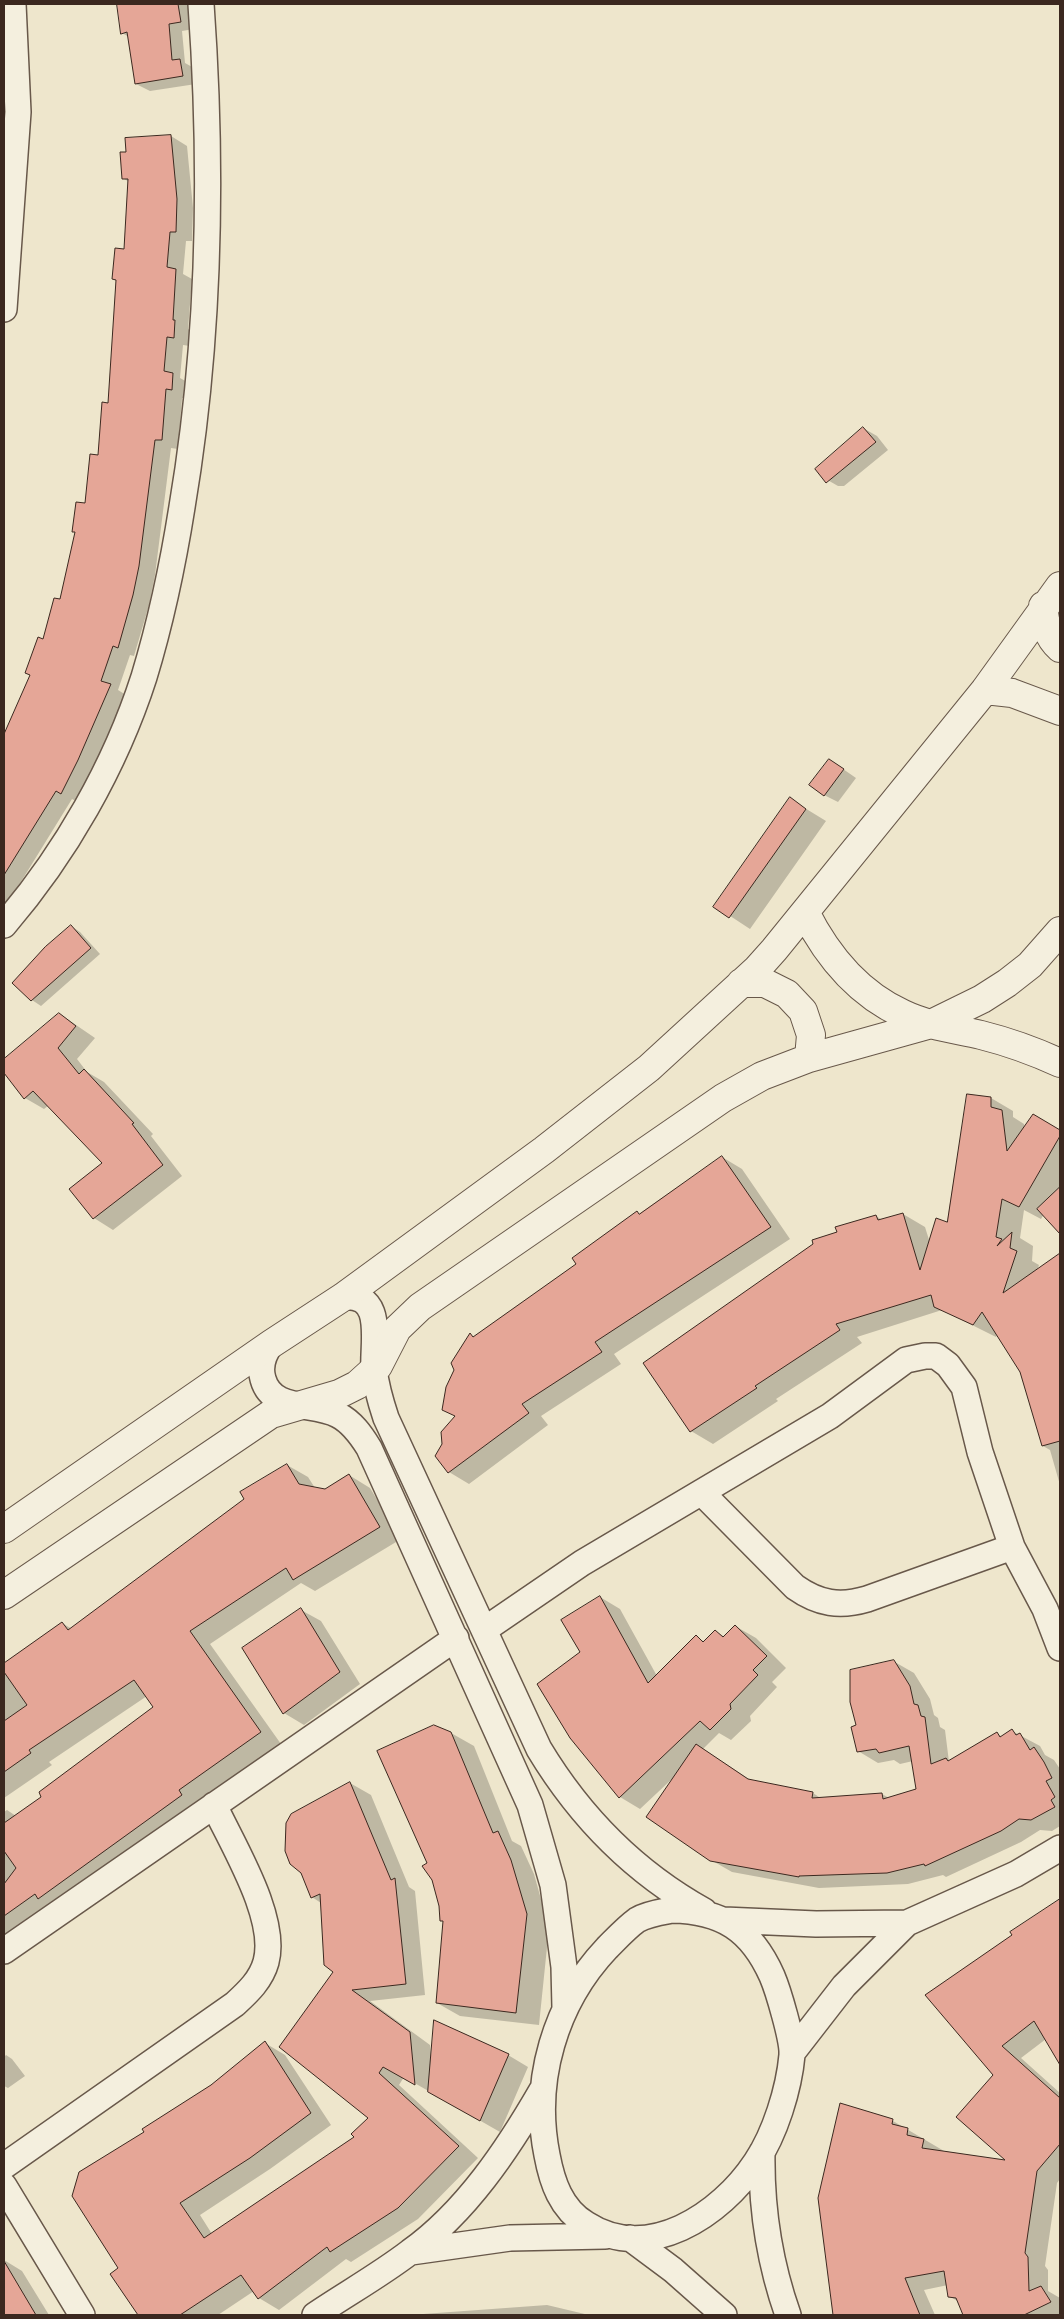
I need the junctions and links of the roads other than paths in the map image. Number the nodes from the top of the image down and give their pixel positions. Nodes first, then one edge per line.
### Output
1 (13, 4) edge
2 (201, 4) edge
3 (4, 310) edge
4 (1060, 586) edge
5 (1043, 606) junction
6 (1060, 648) edge
7 (985, 690) junction
8 (1060, 711) edge
9 (805, 912) junction
10 (4, 925) edge
11 (1060, 932) edge
12 (741, 983) junction
13 (931, 1024) junction
14 (809, 1058) junction
15 (1060, 1063) edge
16 (343, 1297) junction
17 (271, 1344) junction
18 (374, 1369) junction
19 (298, 1405) junction
20 (702, 1494) junction
21 (4, 1529) edge
22 (1012, 1547) junction
23 (4, 1595) edge
24 (484, 1630) junction
25 (456, 1638) junction
26 (1060, 1648) edge
27 (214, 1805) junction
28 (1060, 1848) edge
29 (716, 1917) junction
30 (907, 1923) junction
31 (4, 1951) edge
32 (565, 2009) junction
33 (792, 2053) junction
34 (543, 2088) junction
35 (762, 2152) junction
36 (4, 2166) edge
37 (4, 2186) edge
38 (620, 2237) junction
39 (411, 2252) junction
40 (82, 2315) edge
41 (314, 2315) edge
42 (724, 2315) edge
43 (788, 2315) edge

1 - 3 street
2 - 10 street
4 - 5 street
5 - 6 street
5 - 7 street
7 - 8 street
7 - 9 street
9 - 12 street
9 - 13 street
11 - 13 street
12 - 14 street
12 - 16 street
13 - 14 street
13 - 15 street
14 - 18 street
16 - 17 street
16 - 18 street
17 - 19 street
17 - 21 street
18 - 19 street
18 - 24 street
19 - 23 street
19 - 25 street
20 - 22 street
20 - 22 street
20 - 24 street
22 - 26 street
24 - 29 street
25 - 27 street
25 - 32 street
27 - 31 street
27 - 36 street
28 - 30 street
29 - 30 street
29 - 32 street
29 - 33 street
30 - 33 street
32 - 34 street
33 - 35 street
34 - 38 street
34 - 39 street
35 - 38 street
35 - 43 street
37 - 40 street
38 - 39 street
38 - 42 street
39 - 41 street

